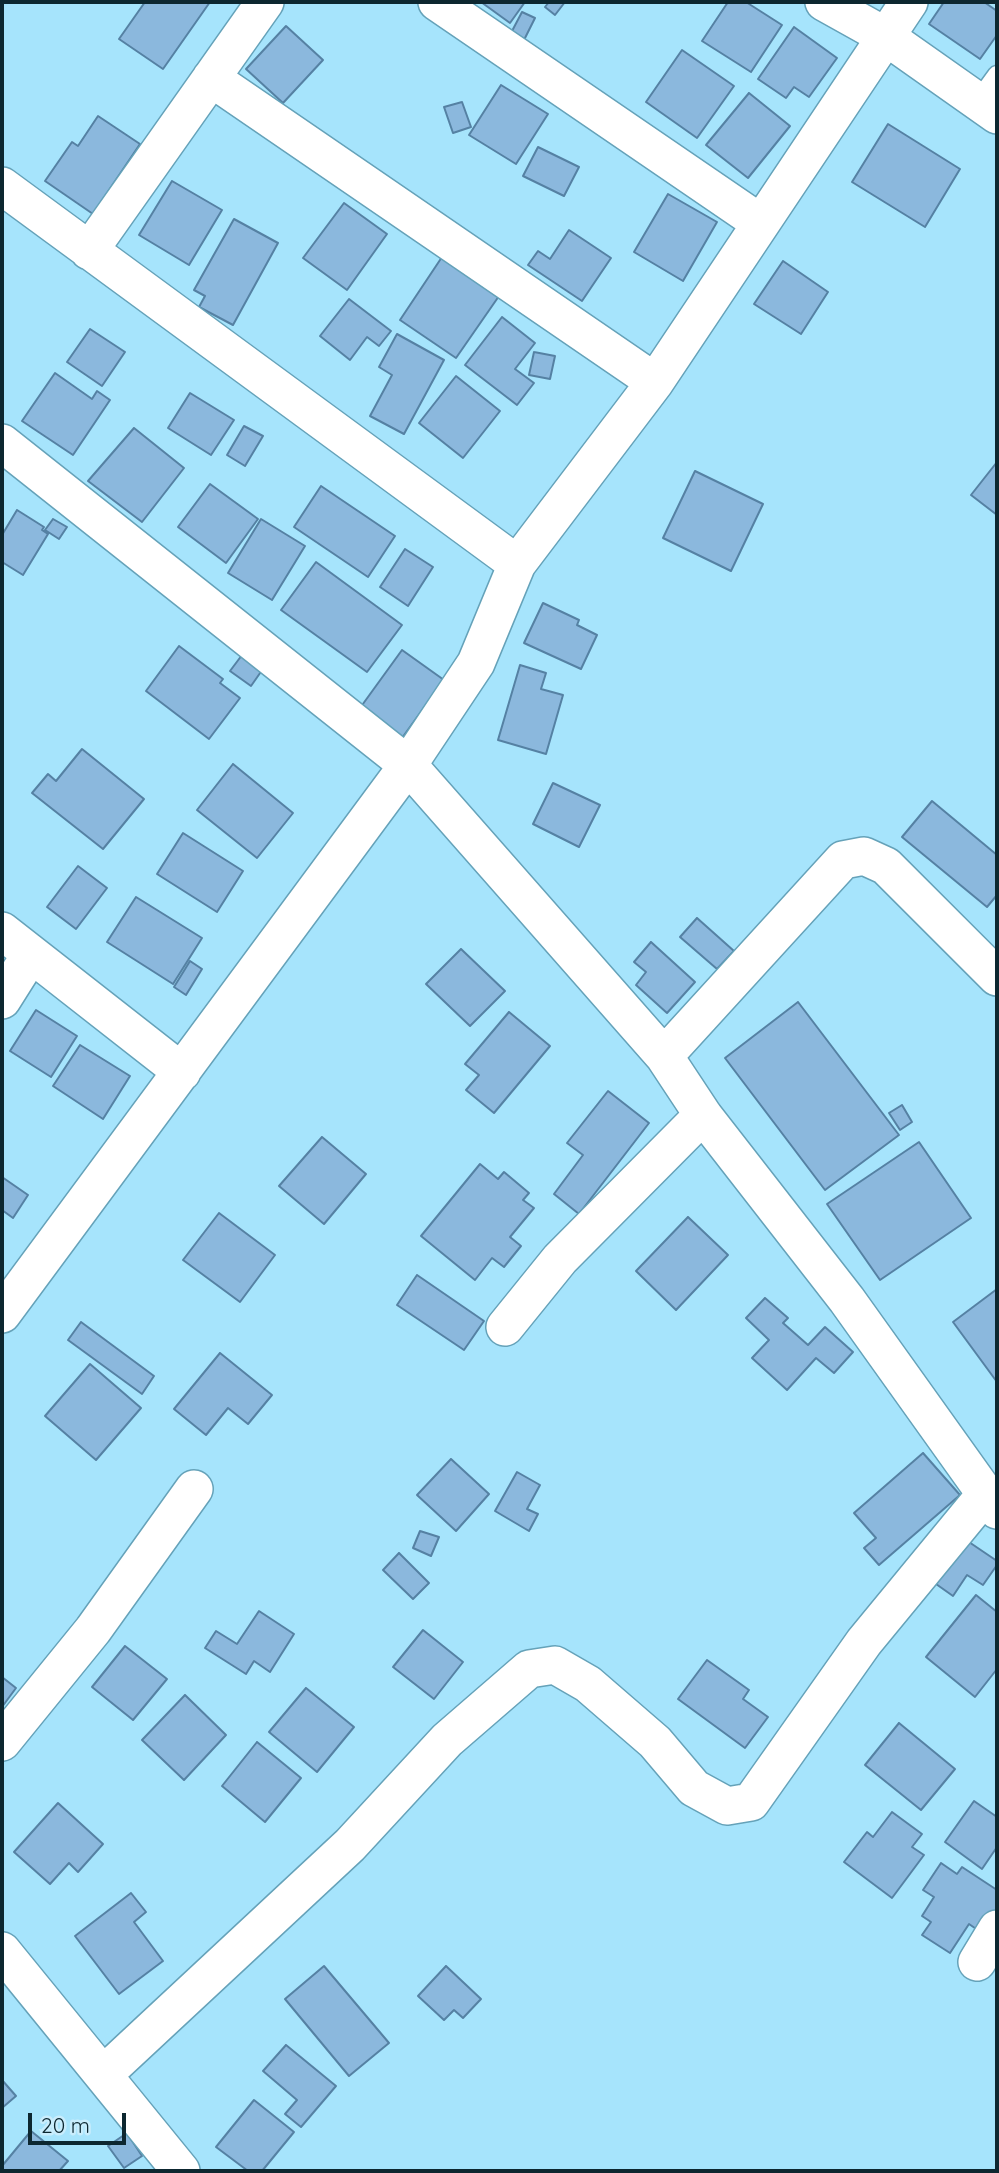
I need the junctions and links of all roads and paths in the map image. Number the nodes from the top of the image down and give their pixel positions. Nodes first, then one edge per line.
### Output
1 (265, 2) edge
2 (437, 2) edge
3 (824, 2) edge
4 (909, 2) edge
5 (885, 36) junction
6 (211, 78) junction
7 (991, 97) edge
8 (2, 186) edge
9 (759, 222) junction
10 (89, 251) junction
11 (655, 382) junction
12 (2, 443) edge
13 (517, 564) junction
14 (408, 765) junction
15 (2, 932) edge
16 (31, 954) junction
17 (997, 977) edge
18 (2, 1000) edge
19 (664, 1056) junction
20 (182, 1072) junction
21 (703, 1115) junction
22 (2, 1314) edge
23 (505, 1327) dead end
24 (194, 1489) dead end
25 (991, 1502) edge
26 (2, 1742) edge
27 (997, 1929) edge
28 (2, 1951) edge
29 (977, 1962) dead end
30 (103, 2075) junction
31 (181, 2171) edge

1 - 6 street
2 - 9 street
3 - 5 street
4 - 5 street
5 - 7 street
5 - 9 street
6 - 10 street
6 - 11 street
8 - 10 street
9 - 11 street
10 - 13 street
11 - 13 street
12 - 14 street
13 - 14 street
14 - 19 street
14 - 20 street
15 - 16 street
16 - 18 street
16 - 20 street
17 - 19 street
19 - 21 street
20 - 22 street
21 - 23 street
21 - 25 street
24 - 26 street
25 - 30 street
27 - 29 street
28 - 30 street
30 - 31 street

